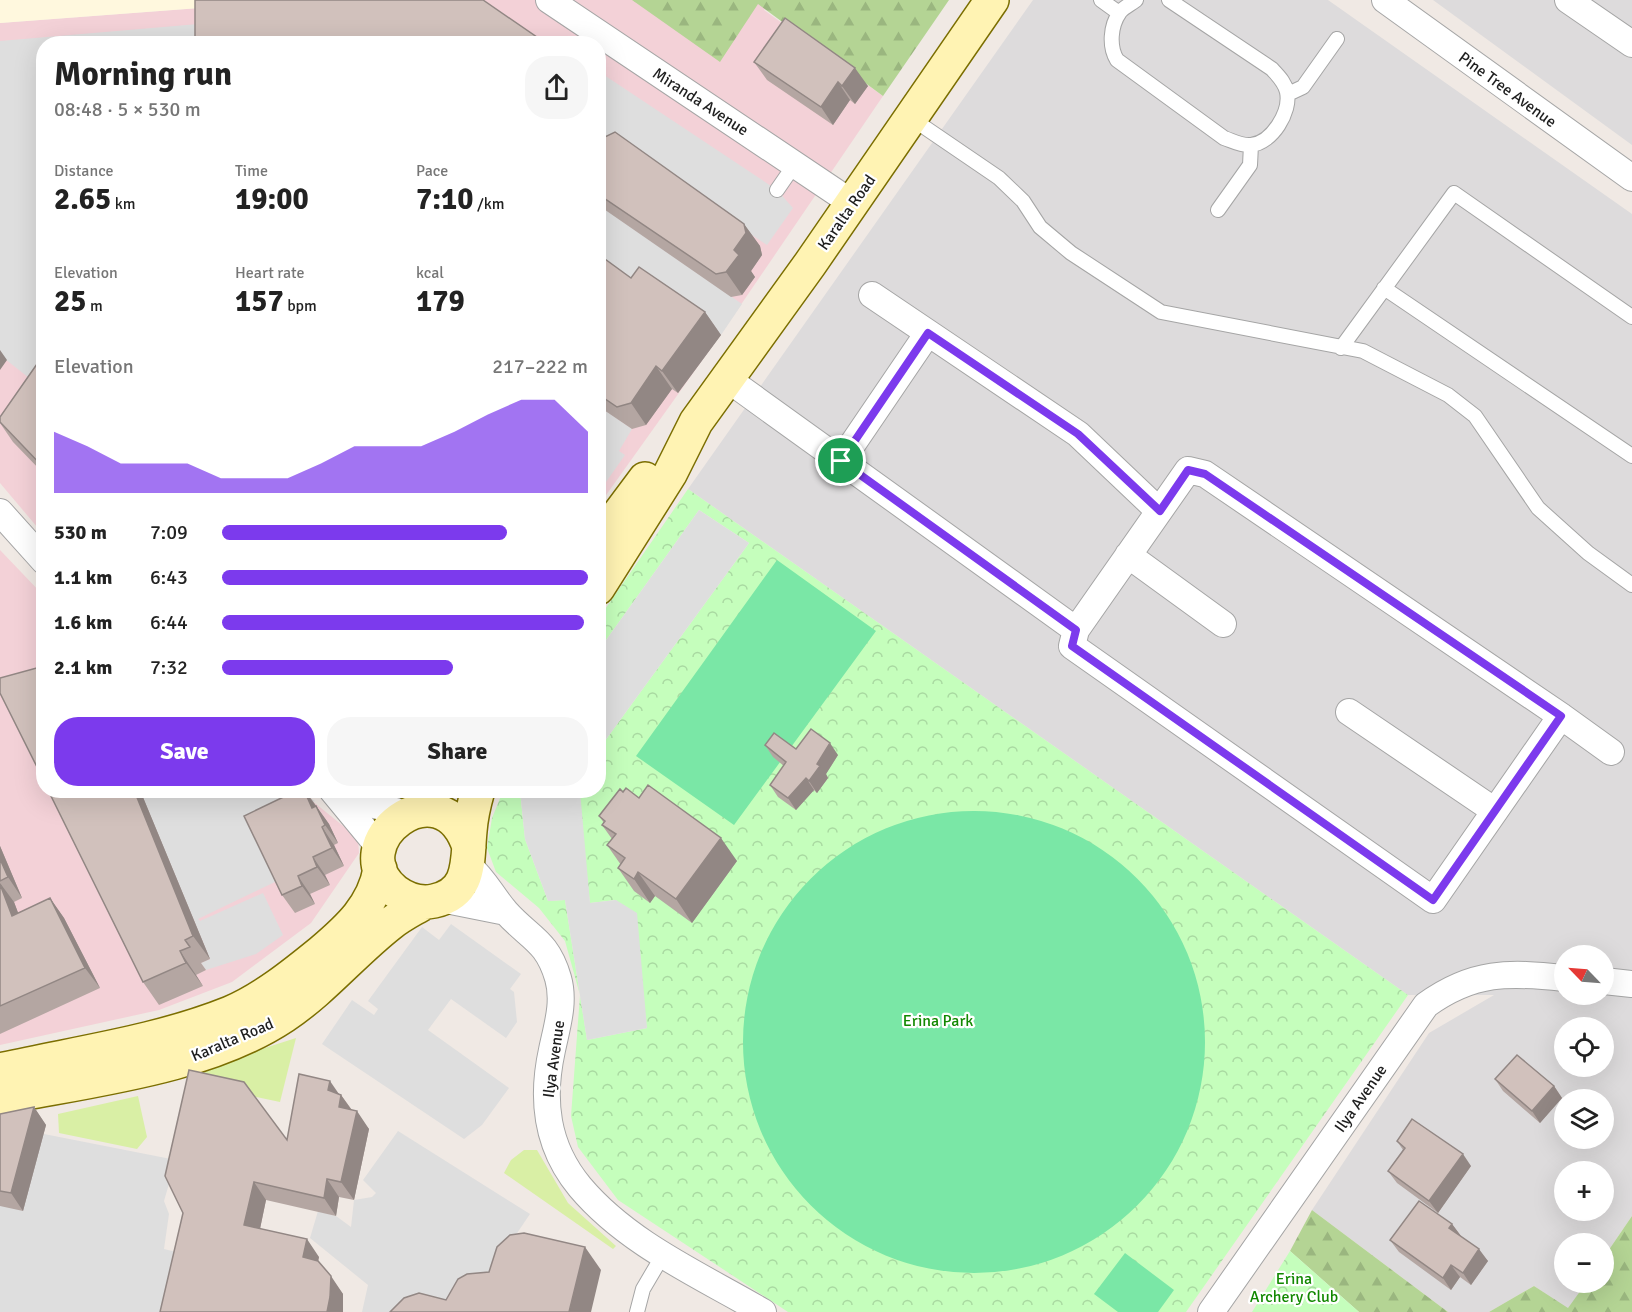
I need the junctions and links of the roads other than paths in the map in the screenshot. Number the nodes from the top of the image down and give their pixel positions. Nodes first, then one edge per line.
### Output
1 (549, 0) edge
2 (992, 0) edge
3 (1101, 0) edge
4 (1136, 0) edge
5 (1169, 0) edge
6 (1385, 0) edge
7 (1568, 0) edge
8 (1119, 13) junction
9 (595, 36) edge
10 (1337, 39) dead end
11 (606, 44) edge
12 (1632, 44) edge
13 (1288, 94) junction
14 (911, 118) junction
15 (1251, 145) junction
16 (795, 164) junction
17 (1632, 178) edge
18 (777, 190) dead end
19 (852, 203) junction
20 (1218, 210) dead end
21 (1384, 288) junction
22 (872, 294) dead end
23 (1632, 317) edge
24 (928, 333) junction
25 (1341, 348) junction
26 (726, 378) junction
27 (696, 422) junction
28 (1632, 456) edge
29 (841, 461) junction
30 (1160, 511) junction
31 (0, 512) edge
32 (606, 531) edge
33 (36, 552) edge
34 (1128, 555) junction
35 (606, 575) edge
36 (1632, 585) edge
37 (1223, 624) dead end
38 (1076, 630) junction
39 (1349, 712) dead end
40 (1561, 716) junction
41 (1611, 752) dead end
42 (339, 798) edge
43 (375, 798) edge
44 (476, 798) edge
45 (421, 805) edge
46 (1495, 811) junction
47 (469, 856) junction
48 (380, 858) junction
49 (433, 900) junction
50 (506, 912) junction
51 (1554, 977) edge
52 (1614, 982) edge
53 (1632, 984) edge
54 (0, 1070) edge
55 (0, 1098) edge
56 (663, 1255) junction
57 (689, 1273) junction
58 (637, 1312) edge
59 (729, 1312) edge
60 (763, 1312) edge
61 (1210, 1312) edge

1 - 9 street, Miranda Avenue
2 - 14 street, Karalta Road
3 - 8 lane
4 - 8 lane
5 - 13 lane
6 - 17 street, Pine Tree Avenue
7 - 12 street
8 - 15 lane
10 - 13 lane
11 - 16 street, Miranda Avenue
13 - 15 lane
14 - 19 street, Karalta Road
14 - 25 lane
15 - 20 lane
16 - 18 lane
16 - 19 street, Miranda Avenue
19 - 26 street, Karalta Road
21 - 23 lane
21 - 25 lane
21 - 28 lane
22 - 24 street
24 - 29 street
24 - 30 street
25 - 36 lane
26 - 27 street, Karalta Road
26 - 29 street
27 - 32 street, Karalta Road
27 - 35 street, Karalta Road
29 - 38 street
30 - 34 street
30 - 40 street
31 - 33 street
34 - 37 street
34 - 38 street
38 - 46 street
39 - 46 street
40 - 41 street
40 - 46 street
42 - 48 street
43 - 45 street
44 - 47 street, Karalta Road
45 - 47 street
45 - 48 street, Karalta Road
47 - 49 street, Karalta Road
47 - 50 street, Ilya Avenue
48 - 49 street
48 - 54 street, Karalta Road
49 - 50 street
49 - 55 street, Karalta Road
50 - 56 street, Ilya Avenue
51 - 61 street, Ilya Avenue
52 - 53 street
56 - 57 street, Ilya Avenue
56 - 58 lane
57 - 59 street, Ilya Avenue
57 - 60 street, Ilya Avenue

